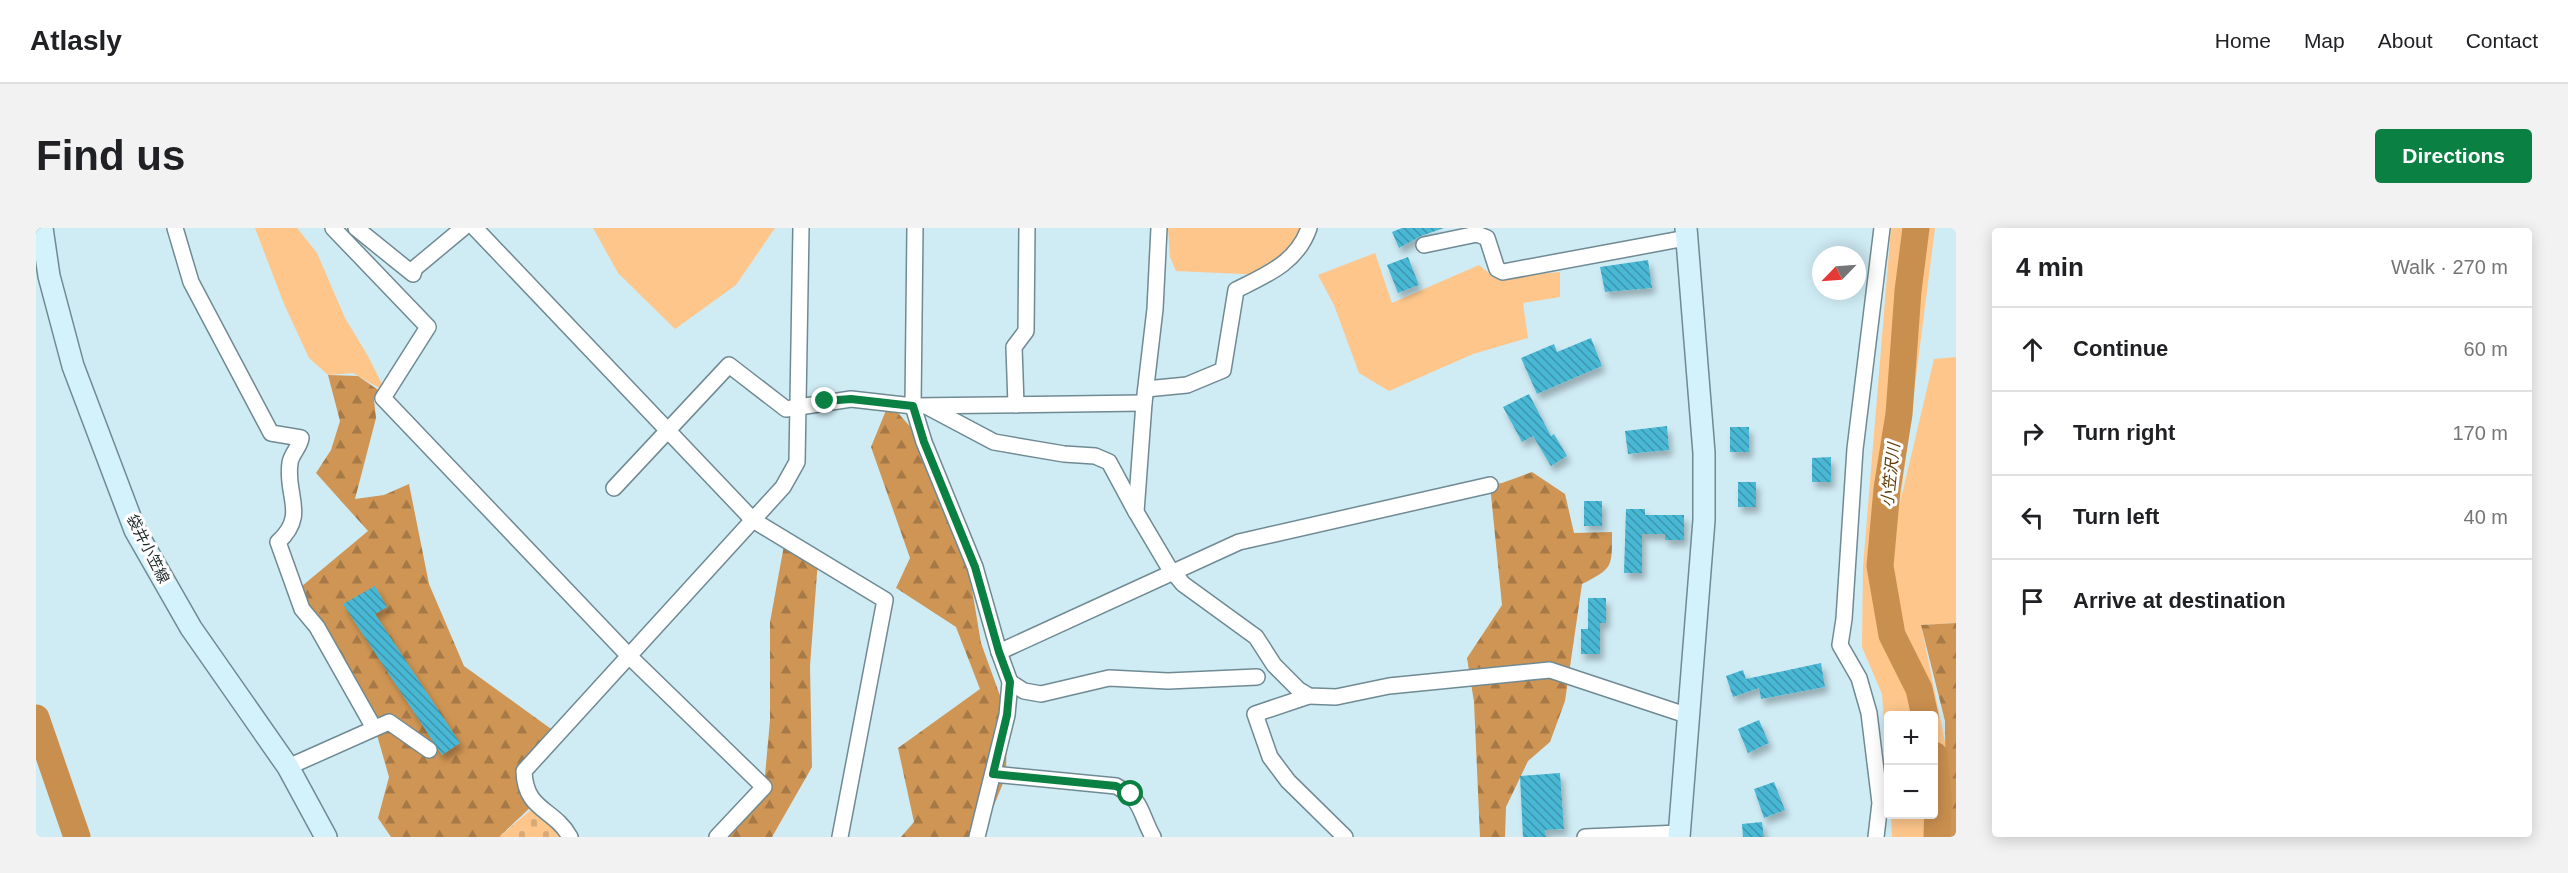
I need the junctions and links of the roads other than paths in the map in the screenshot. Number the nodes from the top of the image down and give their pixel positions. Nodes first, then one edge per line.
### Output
1 (42, 228) edge
2 (175, 228) edge
3 (333, 228) edge
4 (356, 228) edge
5 (463, 228) edge
6 (475, 228) edge
7 (801, 228) edge
8 (915, 228) edge
9 (1027, 228) edge
10 (1159, 228) edge
11 (1309, 228) edge
12 (1882, 228) edge
13 (1686, 233) edge
14 (1424, 245) dead end
15 (1145, 396) junction
16 (1016, 405) junction
17 (919, 406) junction
18 (796, 407) junction
19 (668, 430) junction
20 (1490, 485) dead end
21 (614, 488) dead end
22 (1136, 512) junction
23 (753, 520) junction
24 (1174, 573) junction
25 (999, 652) junction
26 (629, 656) junction
27 (1257, 677) dead end
28 (1010, 682) junction
29 (1309, 696) junction
30 (1689, 716) junction
31 (374, 728) junction
32 (429, 750) dead end
33 (288, 767) junction
34 (993, 774) junction
35 (1679, 835) edge
36 (326, 837) edge
37 (570, 837) edge
38 (717, 837) edge
39 (840, 837) edge
40 (977, 837) edge
41 (1153, 837) edge
42 (1345, 837) edge
43 (1586, 837) edge
44 (1876, 837) edge

1 - 33 main road, 袋井小笠線
2 - 31 street
3 - 26 street
4 - 5 street
6 - 19 street
7 - 18 street
8 - 17 street
9 - 16 street
10 - 15 street
11 - 15 street
12 - 44 street
13 - 14 street
13 - 30 main road
15 - 16 street
15 - 22 street
16 - 17 street
17 - 18 street
17 - 22 street
17 - 25 street
18 - 19 street
18 - 23 street
19 - 21 street
19 - 23 street
20 - 24 street
22 - 24 street
23 - 26 street
23 - 39 street
24 - 25 street
24 - 29 street
25 - 28 street
26 - 37 street
26 - 38 street
27 - 28 street
28 - 34 street
29 - 30 street
29 - 42 street
30 - 35 main road
31 - 32 street
31 - 33 street
33 - 36 main road, 袋井小笠線
34 - 40 street
34 - 41 street
35 - 43 street

